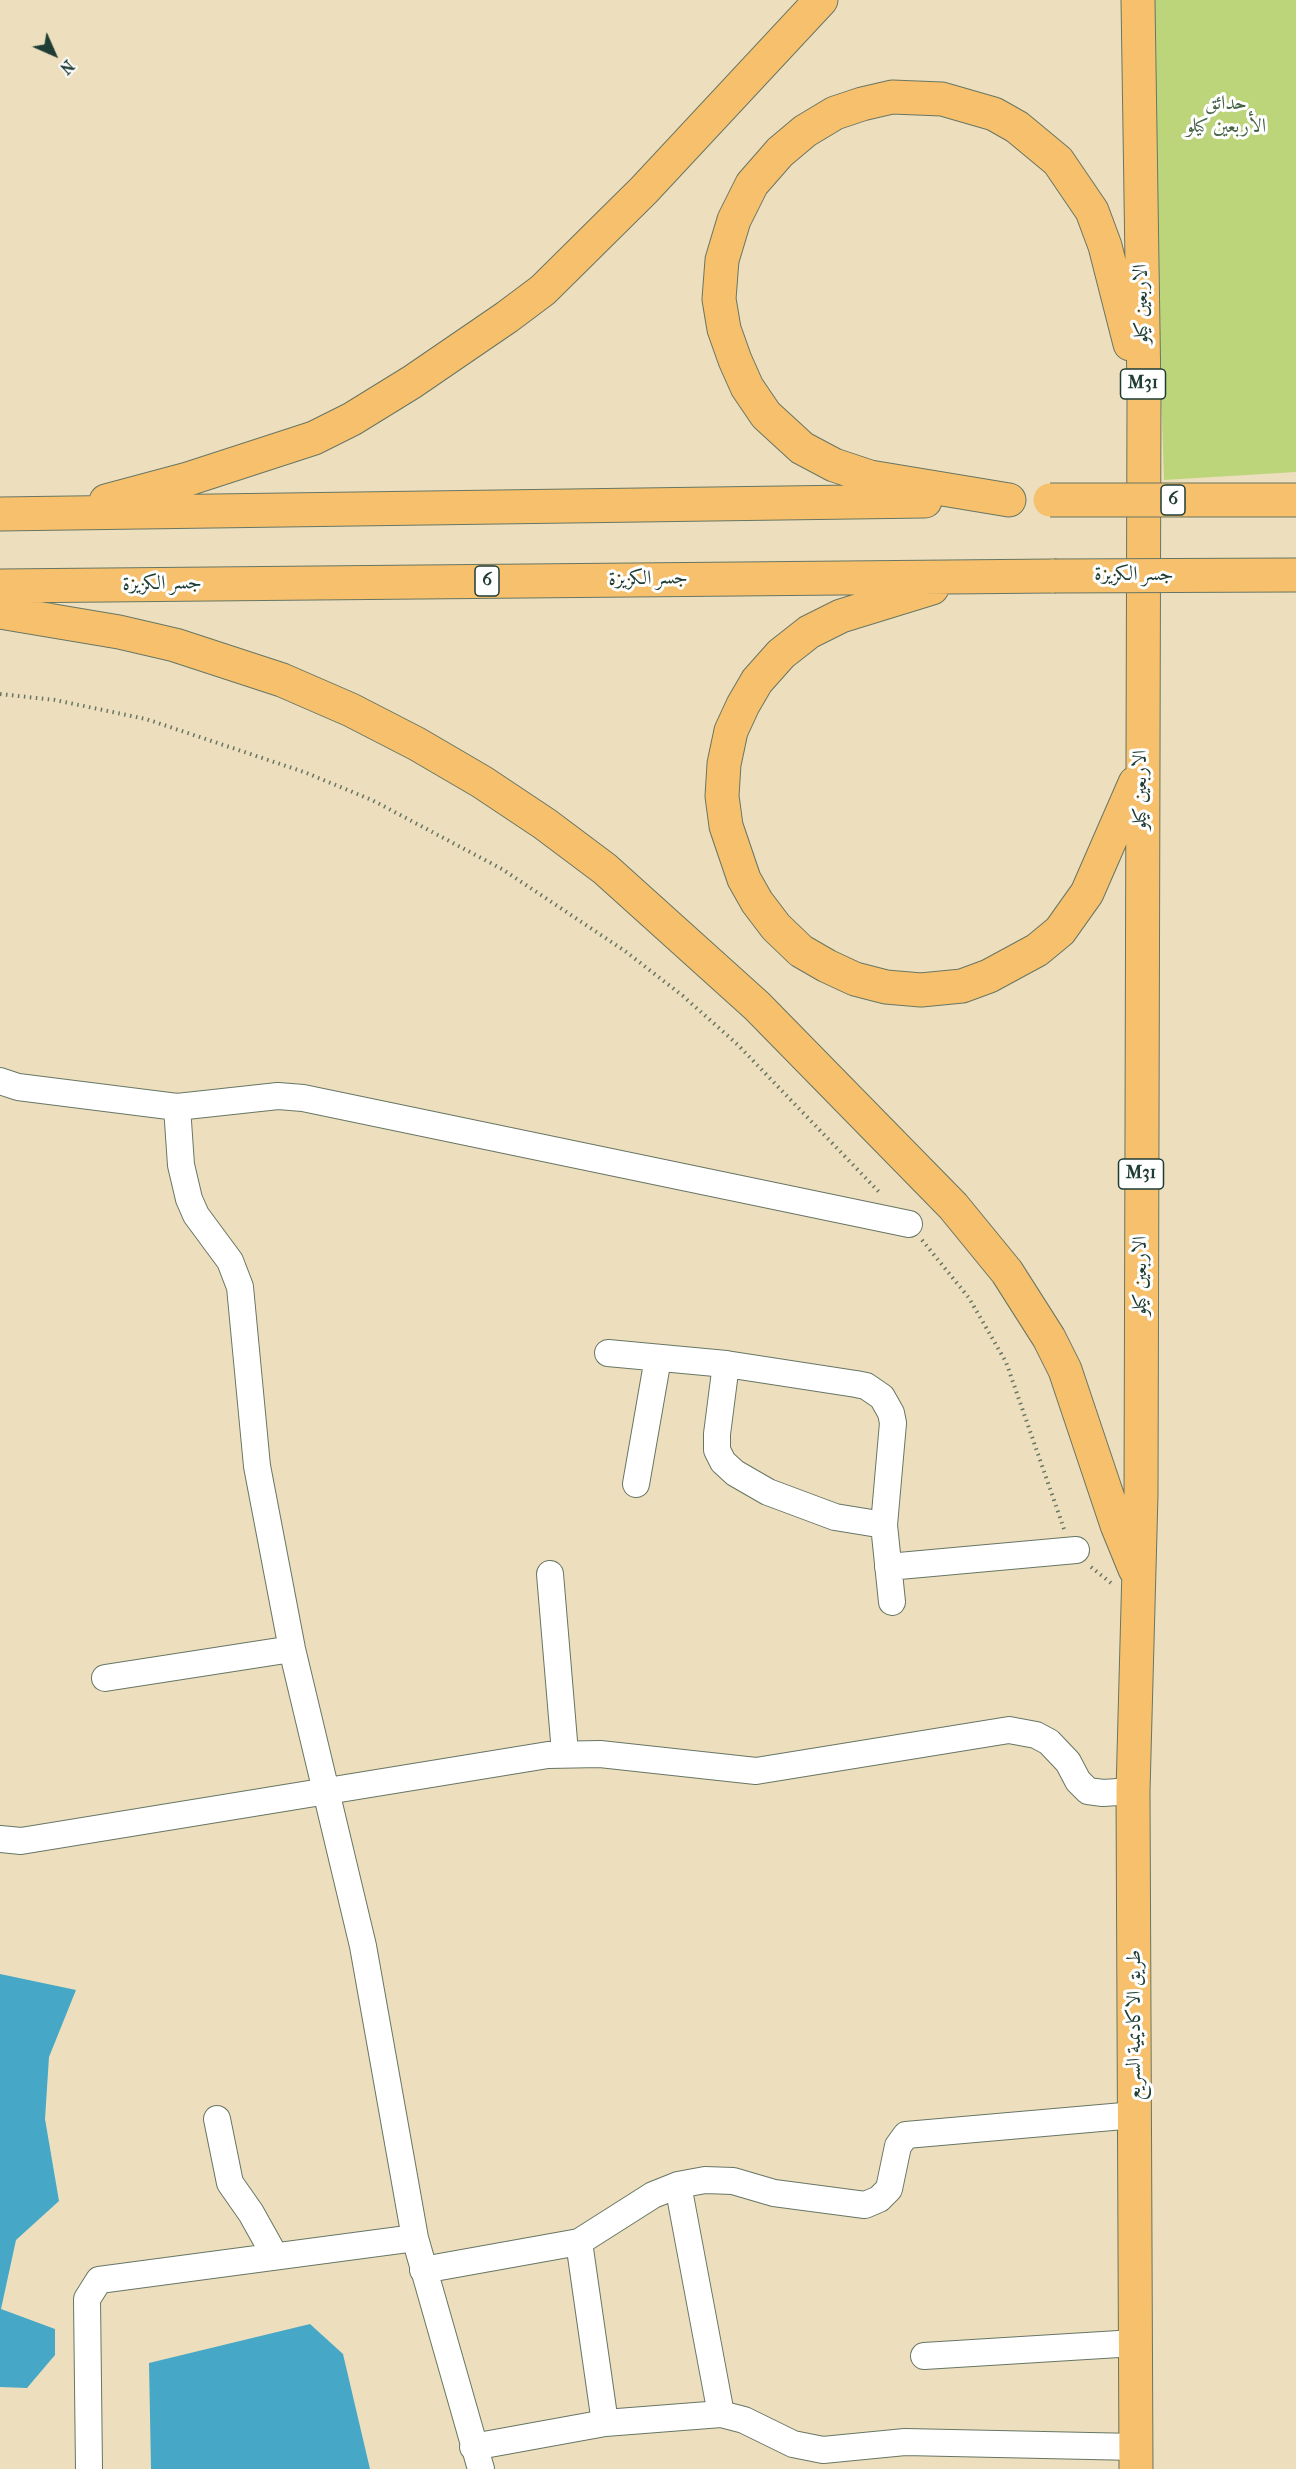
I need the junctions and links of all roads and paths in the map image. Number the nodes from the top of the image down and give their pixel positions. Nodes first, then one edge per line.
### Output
1 (821, 0) edge
2 (1138, 0) edge
3 (1143, 394) junction
4 (1009, 500) junction
5 (1296, 500) edge
6 (0, 514) edge
7 (58, 514) junction
8 (1296, 574) edge
9 (974, 576) junction
10 (0, 586) edge
11 (0, 612) edge
12 (0, 694) edge
13 (1141, 768) junction
14 (0, 1081) edge
15 (177, 1107) junction
16 (909, 1224) junction
17 (608, 1353) dead end
18 (658, 1358) junction
19 (726, 1364) junction
20 (636, 1484) dead end
21 (884, 1526) junction
22 (1076, 1550) junction
23 (888, 1567) junction
24 (550, 1574) dead end
25 (1139, 1589) junction
26 (892, 1602) dead end
27 (292, 1649) junction
28 (105, 1678) dead end
29 (565, 1753) junction
30 (1133, 1791) junction
31 (326, 1792) junction
32 (0, 1839) edge
33 (1135, 2115) junction
34 (217, 2119) dead end
35 (678, 2185) junction
36 (415, 2238) junction
37 (579, 2242) junction
38 (275, 2256) junction
39 (423, 2270) junction
40 (1136, 2343) junction
41 (924, 2356) dead end
42 (721, 2414) junction
43 (605, 2423) junction
44 (477, 2458) edge
45 (1136, 2458) edge
46 (820, 2460) edge
47 (89, 2469) edge

1 - 7 highway
2 - 3 highway, الاربعين كيلو / M31
3 - 4 highway
3 - 13 highway, الاربعين كيلو / M31
4 - 5 highway, 6, bridge
4 - 7 highway, 6
6 - 7 highway, 6
8 - 9 highway, جسر الكزيزة / 6, bridge
9 - 10 highway, جسر الكزيزة / 6
9 - 13 highway
11 - 25 highway
12 - 16 path
13 - 25 highway, الاربعين كيلو / M31
14 - 15 street
15 - 16 street
15 - 27 street
16 - 22 path
17 - 18 street
18 - 19 street
18 - 20 street
19 - 21 street
19 - 21 street
21 - 23 street
22 - 23 street
22 - 25 path
23 - 26 street
24 - 29 street
25 - 30 highway, طريق الاكاديمية السريع
27 - 28 street
27 - 31 street
29 - 30 street
29 - 31 street
30 - 33 highway, طريق الاكاديمية السريع
31 - 32 street
31 - 36 street
33 - 35 street
33 - 40 highway, طريق الاكاديمية السريع
34 - 38 street
35 - 37 street
35 - 42 street
36 - 38 street
36 - 39 street
37 - 39 street
37 - 43 street
38 - 47 street
39 - 44 street
40 - 41 street
40 - 45 highway, طريق الاكاديمية السريع
42 - 43 street
42 - 46 street
43 - 44 street
45 - 46 street

